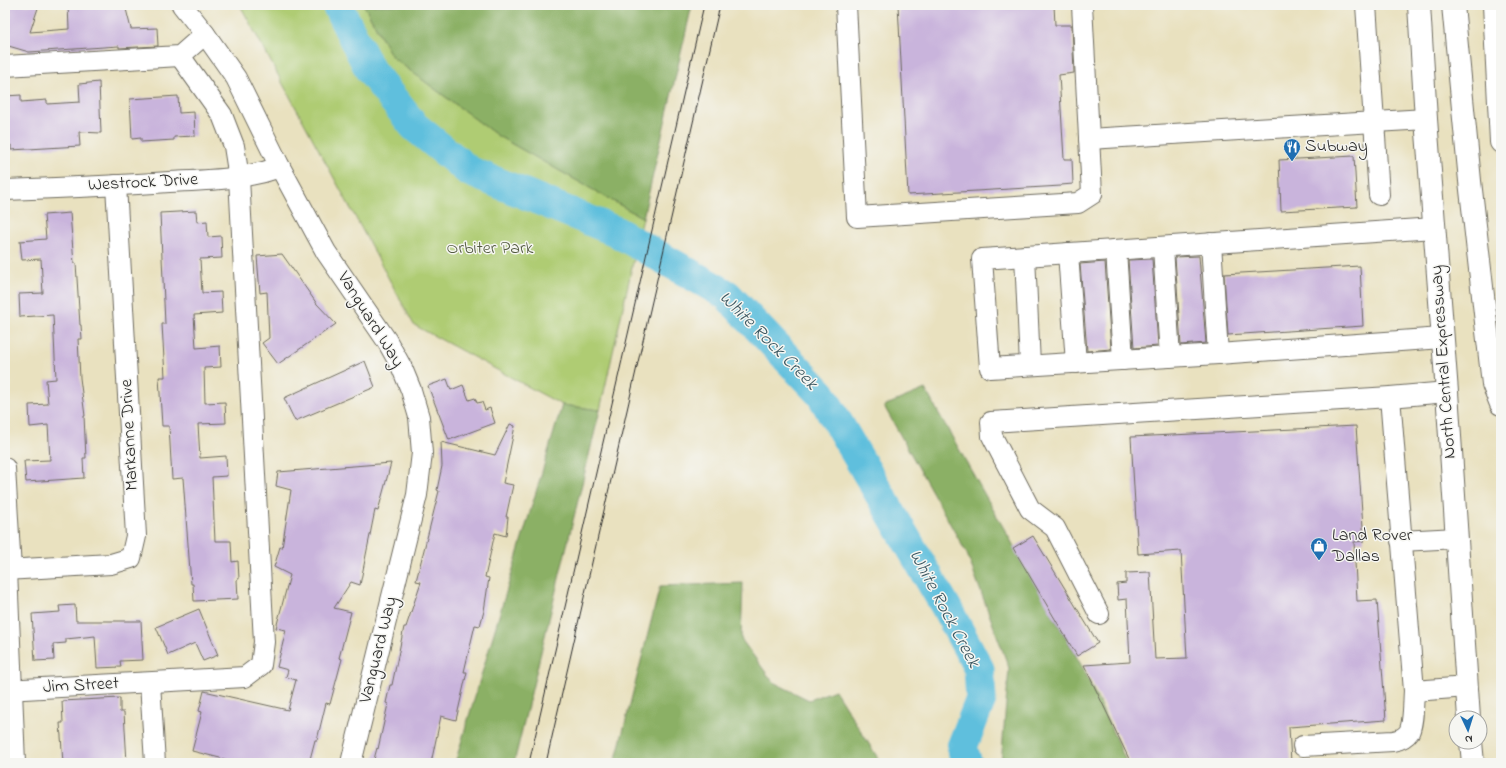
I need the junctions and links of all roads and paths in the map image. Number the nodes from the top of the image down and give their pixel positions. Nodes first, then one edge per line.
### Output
1 (182, 5) edge
2 (846, 5) edge
3 (1082, 5) edge
4 (1366, 5) edge
5 (1419, 5) edge
6 (1453, 5) edge
7 (1494, 5) edge
8 (206, 34) junction
9 (180, 56) junction
10 (5, 66) edge
11 (1426, 119) junction
12 (1374, 122) junction
13 (1089, 139) junction
14 (1501, 142) edge
15 (280, 167) junction
16 (240, 178) junction
17 (116, 185) junction
18 (5, 190) edge
19 (1379, 195) dead end
20 (1434, 228) junction
21 (1211, 244) junction
22 (1163, 247) junction
23 (1116, 250) junction
24 (1068, 253) junction
25 (1025, 256) junction
26 (1442, 338) junction
27 (1218, 354) junction
28 (1170, 357) junction
29 (1123, 360) junction
30 (1076, 363) junction
31 (1030, 366) junction
32 (1447, 392) junction
33 (1390, 397) junction
34 (1501, 404) edge
35 (5, 468) edge
36 (1457, 538) junction
37 (1401, 542) junction
38 (8, 570) edge
39 (1099, 614) dead end
40 (150, 683) junction
41 (1467, 687) junction
42 (8, 690) edge
43 (1414, 691) junction
44 (1469, 710) edge
45 (1303, 746) dead end
46 (1471, 750) edge
47 (16, 763) edge
48 (155, 763) edge
49 (351, 763) edge
50 (1472, 763) edge

1 - 8 street, Vanguard Way
2 - 13 street
3 - 13 street
4 - 12 street
5 - 11 main road, North Central Expressway
6 - 34 main road
7 - 14 main road
8 - 9 street
8 - 15 street, Vanguard Way
9 - 10 street
9 - 16 street, Jim Street
11 - 12 street
11 - 20 main road, North Central Expressway
12 - 13 street
12 - 19 street
15 - 16 street, Westrock Drive
15 - 49 street, Vanguard Way
16 - 17 street, Westrock Drive
16 - 40 street, Jim Street
17 - 18 street, Westrock Drive
17 - 38 street, Markanne Drive
20 - 21 street
20 - 26 main road, North Central Expressway
21 - 22 street
21 - 27 street
22 - 23 street
22 - 28 street
23 - 24 street
23 - 29 street
24 - 25 street
24 - 30 street
25 - 31 street
25 - 31 street
26 - 27 street
26 - 32 main road, North Central Expressway
27 - 28 street
28 - 29 street
29 - 30 street
30 - 31 street
32 - 33 street
32 - 36 main road, North Central Expressway
33 - 37 street
33 - 39 street
35 - 38 street
36 - 37 street
36 - 41 main road, North Central Expressway
37 - 43 street
38 - 42 street
40 - 42 street, Jim Street
40 - 48 street
41 - 43 street
41 - 44 main road, North Central Expressway
42 - 47 street
43 - 45 street
46 - 50 main road

